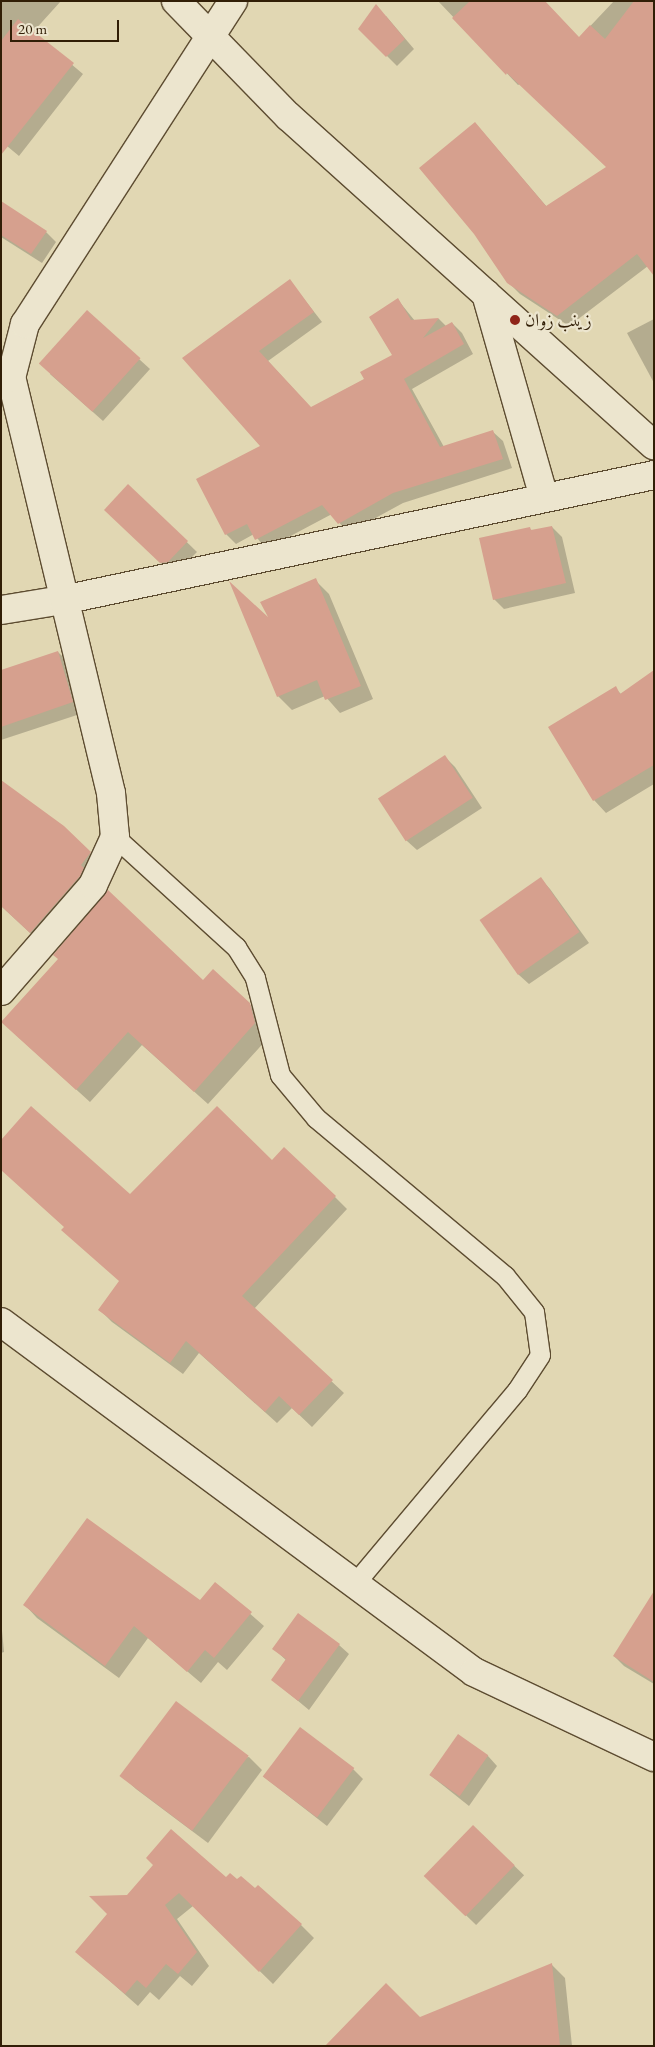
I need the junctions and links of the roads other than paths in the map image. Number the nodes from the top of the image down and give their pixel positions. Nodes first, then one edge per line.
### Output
1 (176, 1) edge
2 (233, 1) edge
3 (209, 35) junction
4 (486, 294) junction
5 (654, 445) edge
6 (654, 475) edge
7 (544, 498) junction
8 (63, 600) junction
9 (1, 610) edge
10 (115, 837) junction
11 (1, 991) edge
12 (1, 1322) edge
13 (354, 1584) junction
14 (651, 1750) edge

1 - 3 street
2 - 3 street
3 - 4 street
3 - 8 street
4 - 5 street
4 - 7 street
6 - 7 street
7 - 8 street
8 - 9 street
8 - 10 street
10 - 11 street
10 - 13 lane
12 - 13 street
13 - 14 street

